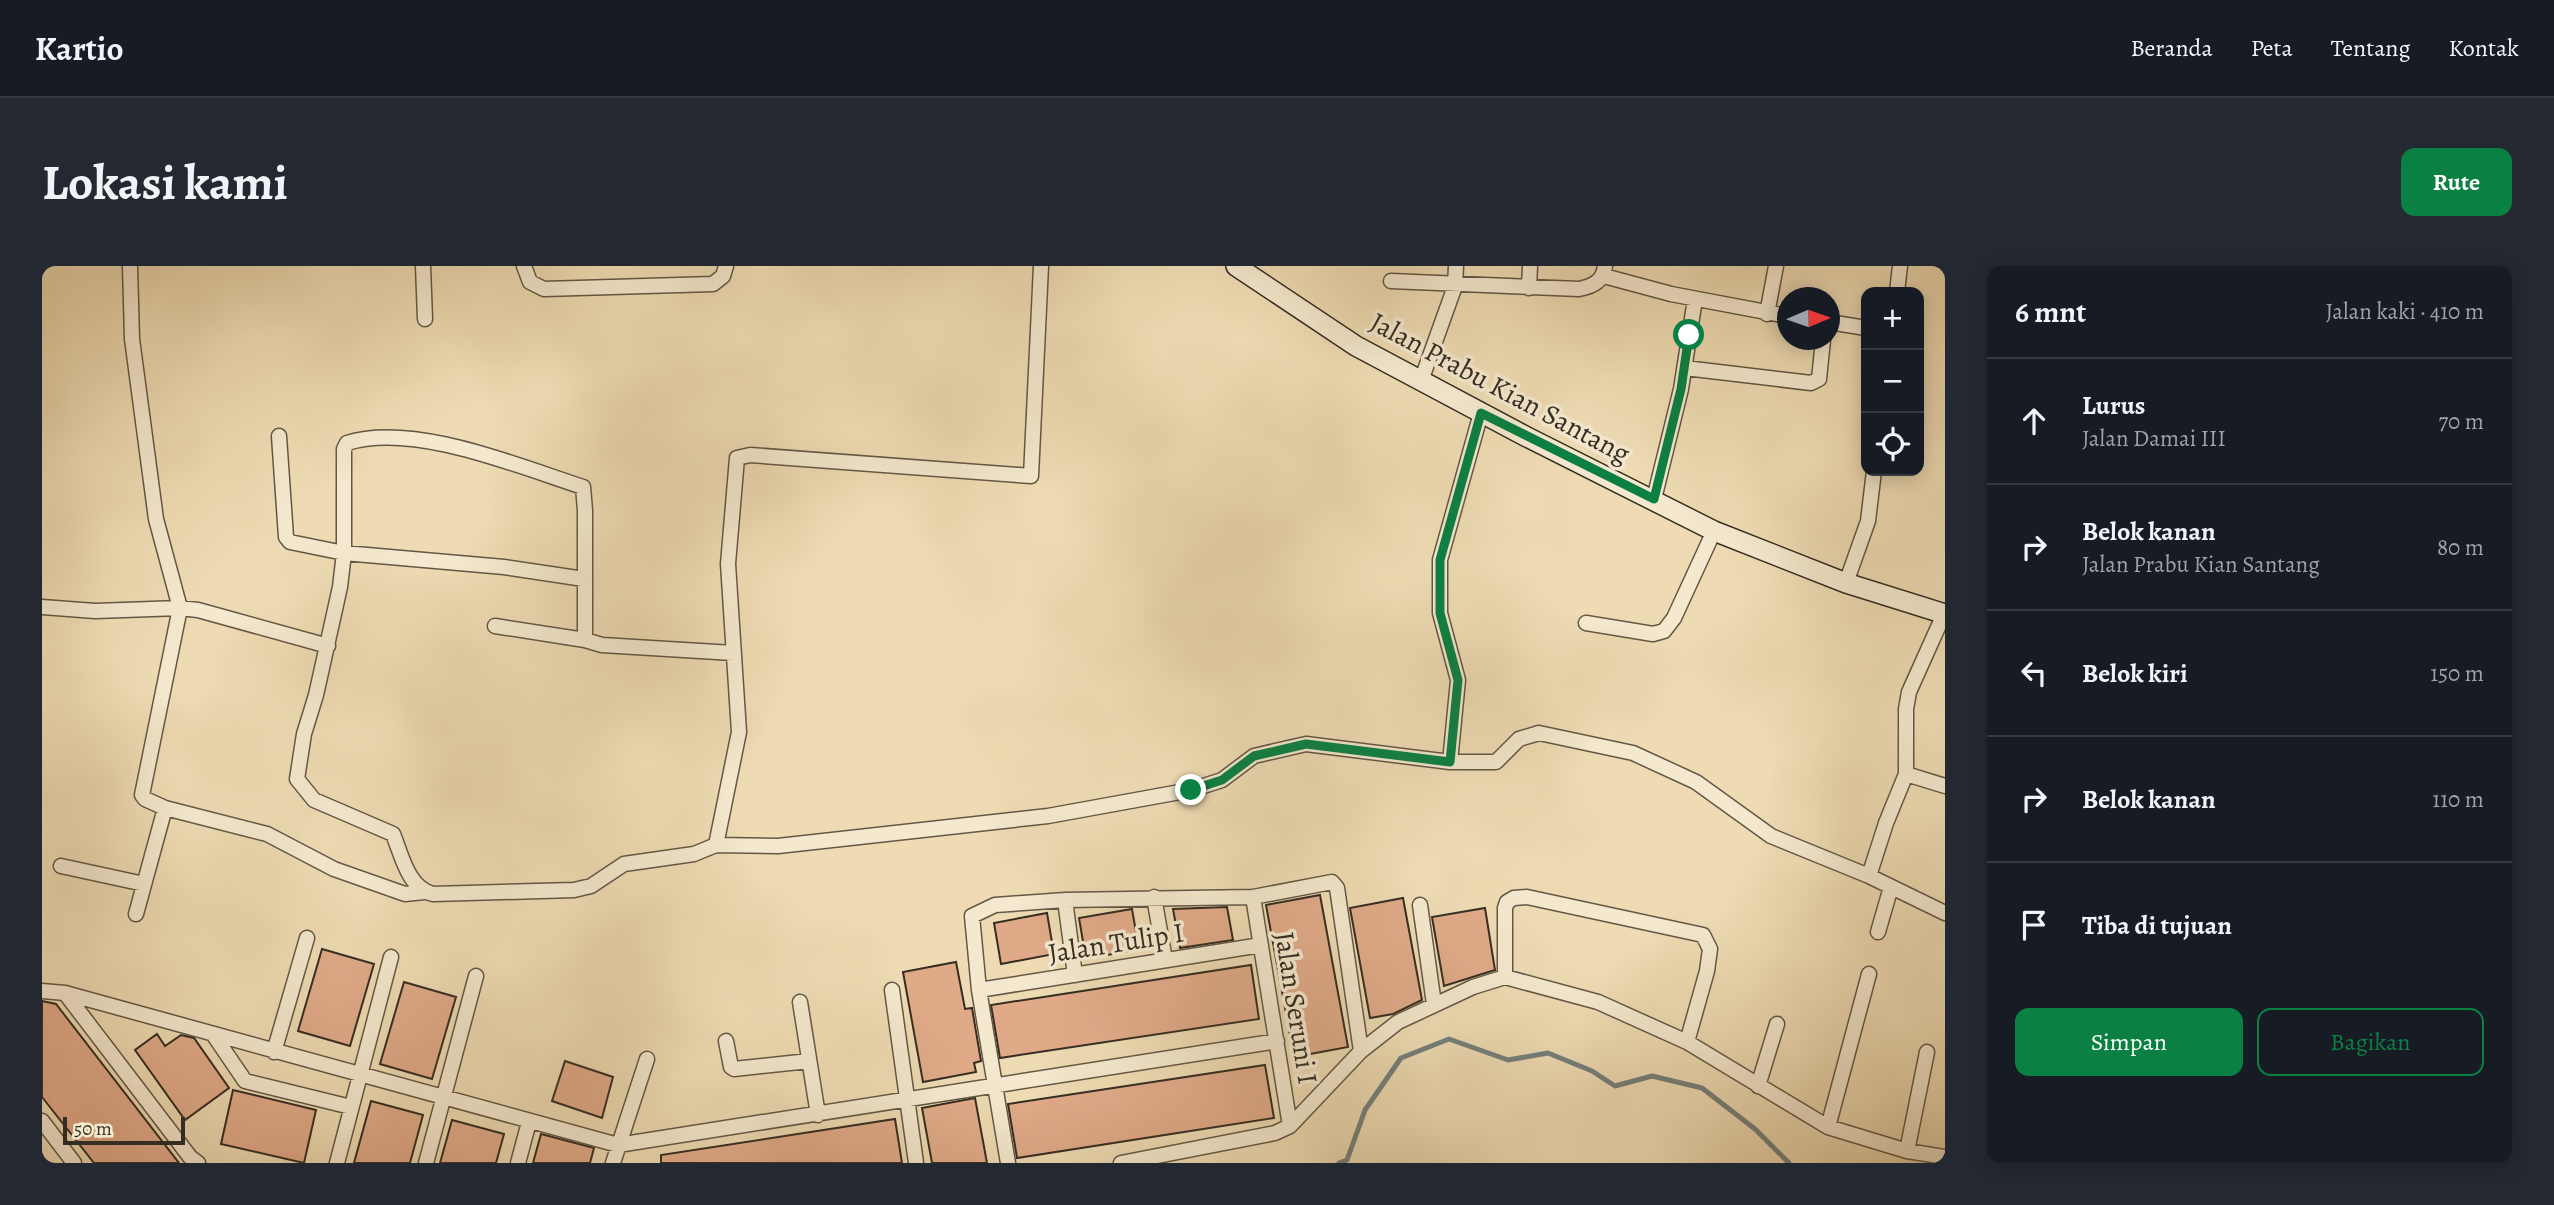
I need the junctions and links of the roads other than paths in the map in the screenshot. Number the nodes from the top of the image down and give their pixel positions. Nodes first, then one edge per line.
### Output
1 (130, 266) edge
2 (423, 266) edge
3 (524, 266) edge
4 (726, 266) edge
5 (1041, 266) edge
6 (1236, 266) edge
7 (1456, 266) edge
8 (1530, 266) edge
9 (1776, 266) edge
10 (1900, 266) edge
11 (1604, 271) edge
12 (1391, 281) dead end
13 (1455, 286) junction
14 (1898, 287) edge
15 (1528, 288) junction
16 (1695, 299) junction
17 (1767, 314) junction
18 (1777, 315) edge
19 (425, 319) dead end
20 (1840, 324) edge
21 (1861, 327) edge
22 (1822, 350) edge
23 (1685, 368) junction
24 (1421, 381) junction
25 (1481, 413) junction
26 (279, 436) dead end
27 (1873, 476) edge
28 (1654, 499) junction
29 (1714, 531) junction
30 (344, 553) junction
31 (584, 579) junction
32 (1846, 583) junction
33 (42, 607) edge
34 (180, 608) junction
35 (1944, 614) edge
36 (1586, 624) dead end
37 (495, 626) dead end
38 (585, 640) junction
39 (328, 646) junction
40 (733, 653) junction
41 (1450, 762) junction
42 (1906, 774) junction
43 (1945, 786) edge
44 (165, 808) junction
45 (716, 845) junction
46 (61, 866) dead end
47 (1869, 876) junction
48 (144, 884) junction
49 (1891, 887) junction
50 (425, 892) junction
51 (1154, 897) junction
52 (1253, 897) junction
53 (1066, 900) junction
54 (1420, 905) dead end
55 (1945, 913) edge
56 (136, 914) dead end
57 (1878, 932) dead end
58 (307, 938) dead end
59 (1261, 945) junction
60 (391, 957) dead end
61 (1165, 960) junction
62 (1869, 974) dead end
63 (1075, 975) junction
64 (476, 976) dead end
65 (1505, 977) junction
66 (42, 990) edge
67 (892, 990) dead end
68 (979, 990) junction
69 (65, 993) junction
70 (800, 1002) dead end
71 (1434, 1004) junction
72 (1777, 1024) dead end
73 (213, 1034) junction
74 (726, 1041) dead end
75 (1277, 1041) junction
76 (1687, 1042) junction
77 (1361, 1051) junction
78 (274, 1052) junction
79 (1927, 1052) dead end
80 (647, 1059) dead end
81 (809, 1061) junction
82 (360, 1075) junction
83 (1758, 1086) junction
84 (995, 1087) junction
85 (444, 1099) junction
86 (908, 1101) junction
87 (351, 1107) junction
88 (818, 1115) junction
89 (42, 1121) edge
90 (529, 1122) junction
91 (1290, 1126) junction
92 (1828, 1127) junction
93 (618, 1145) junction
94 (1907, 1151) junction
95 (1945, 1157) edge
96 (74, 1163) edge
97 (198, 1163) edge
98 (337, 1163) edge
99 (426, 1163) edge
100 (518, 1163) edge
101 (613, 1163) edge
102 (916, 1163) edge
103 (1008, 1163) edge
104 (1121, 1163) edge

1 - 34 street
2 - 19 street
3 - 4 street
5 - 40 street
6 - 24 main road, Jalan Prabu Kian Santang
7 - 13 street
8 - 15 street
9 - 17 street
10 - 14 street
11 - 15 street
11 - 16 street
12 - 13 street
13 - 15 street
13 - 24 street
16 - 17 street
16 - 23 street
17 - 18 street
20 - 21 street
22 - 23 street
23 - 28 street
24 - 25 main road, Jalan Prabu Kian Santang
25 - 28 main road, Jalan Prabu Kian Santang
25 - 41 street
26 - 30 street
27 - 32 street
28 - 29 main road, Jalan Prabu Kian Santang
29 - 32 main road, Jalan Prabu Kian Santang
29 - 36 street
30 - 31 street
30 - 31 street
30 - 39 street
31 - 38 street
32 - 35 main road, Jalan Prabu Kian Santang
33 - 34 street
34 - 39 street
34 - 44 street
35 - 42 street
37 - 38 street
38 - 40 street
39 - 50 street
40 - 45 street
41 - 45 street
41 - 47 street
42 - 43 street
42 - 47 street
44 - 48 street
44 - 50 street
45 - 50 street
46 - 48 street
47 - 49 street
48 - 56 street
49 - 55 street
49 - 57 street
51 - 52 street
51 - 53 street
51 - 61 street
52 - 59 street, Jalan Seruni I
52 - 77 street
53 - 63 street
53 - 68 street
54 - 71 street
58 - 78 street
59 - 61 street, Jalan Tulip I
59 - 75 street, Jalan Seruni I
60 - 82 street
61 - 63 street, Jalan Tulip I
62 - 92 street
63 - 68 street, Jalan Tulip I
64 - 85 street
65 - 71 street
65 - 76 street
65 - 76 street
66 - 69 street
67 - 86 street
68 - 84 street
69 - 73 street
69 - 97 street
70 - 81 street
71 - 77 street
72 - 83 street
73 - 78 street
73 - 87 street
74 - 81 street
75 - 84 street
75 - 91 street, Jalan Seruni I
76 - 83 street
77 - 91 street
78 - 82 street
79 - 94 street
80 - 93 street
81 - 88 street
82 - 85 street
82 - 87 street
83 - 92 street
84 - 86 street
84 - 103 street
85 - 90 street
85 - 99 street
86 - 88 street
86 - 102 street
87 - 98 street
88 - 93 street
89 - 96 street
90 - 93 street
90 - 100 street
91 - 104 street
92 - 94 street
93 - 101 street
94 - 95 street

